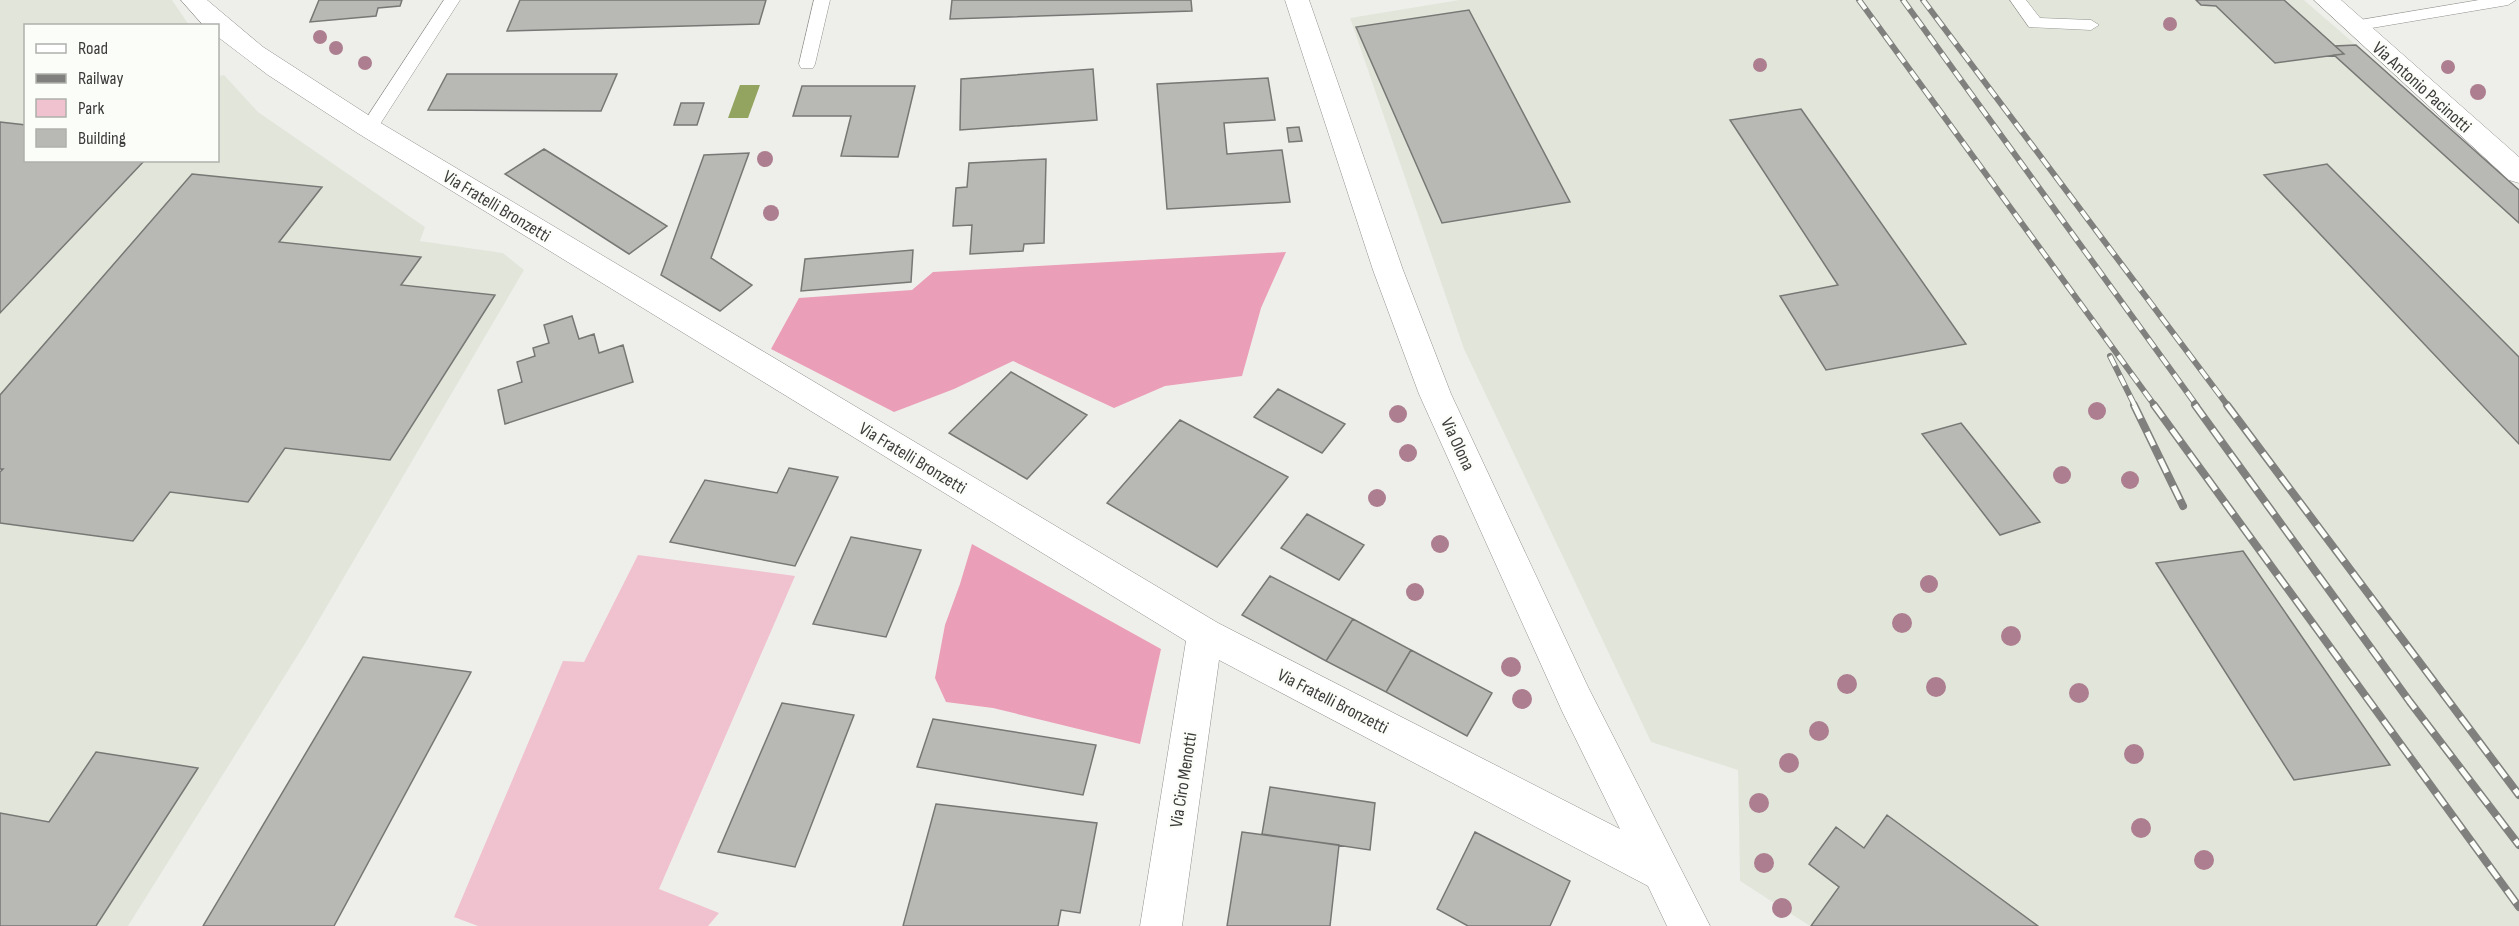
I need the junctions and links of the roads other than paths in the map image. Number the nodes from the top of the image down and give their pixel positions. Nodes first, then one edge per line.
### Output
1 (193, 0) edge
2 (452, 0) edge
3 (822, 0) edge
4 (1297, 0) edge
5 (2018, 0) edge
6 (2326, 0) edge
7 (2508, 0) edge
8 (2091, 25) dead end
9 (2354, 26) junction
10 (807, 64) dead end
11 (369, 128) junction
12 (2519, 173) edge
13 (1205, 634) junction
14 (1660, 871) junction
15 (1691, 922) edge
16 (1161, 926) edge

1 - 11 street, Via Fratelli Bronzetti
2 - 11 lane
3 - 10 lane
4 - 14 street, Via Olona
5 - 8 lane
6 - 9 street, Via Antonio Pacinotti
7 - 9 lane
9 - 12 street, Via Antonio Pacinotti
11 - 13 street, Via Fratelli Bronzetti
13 - 14 street, Via Fratelli Bronzetti
13 - 16 street, Via Ciro Menotti
14 - 15 street, Via Olona

